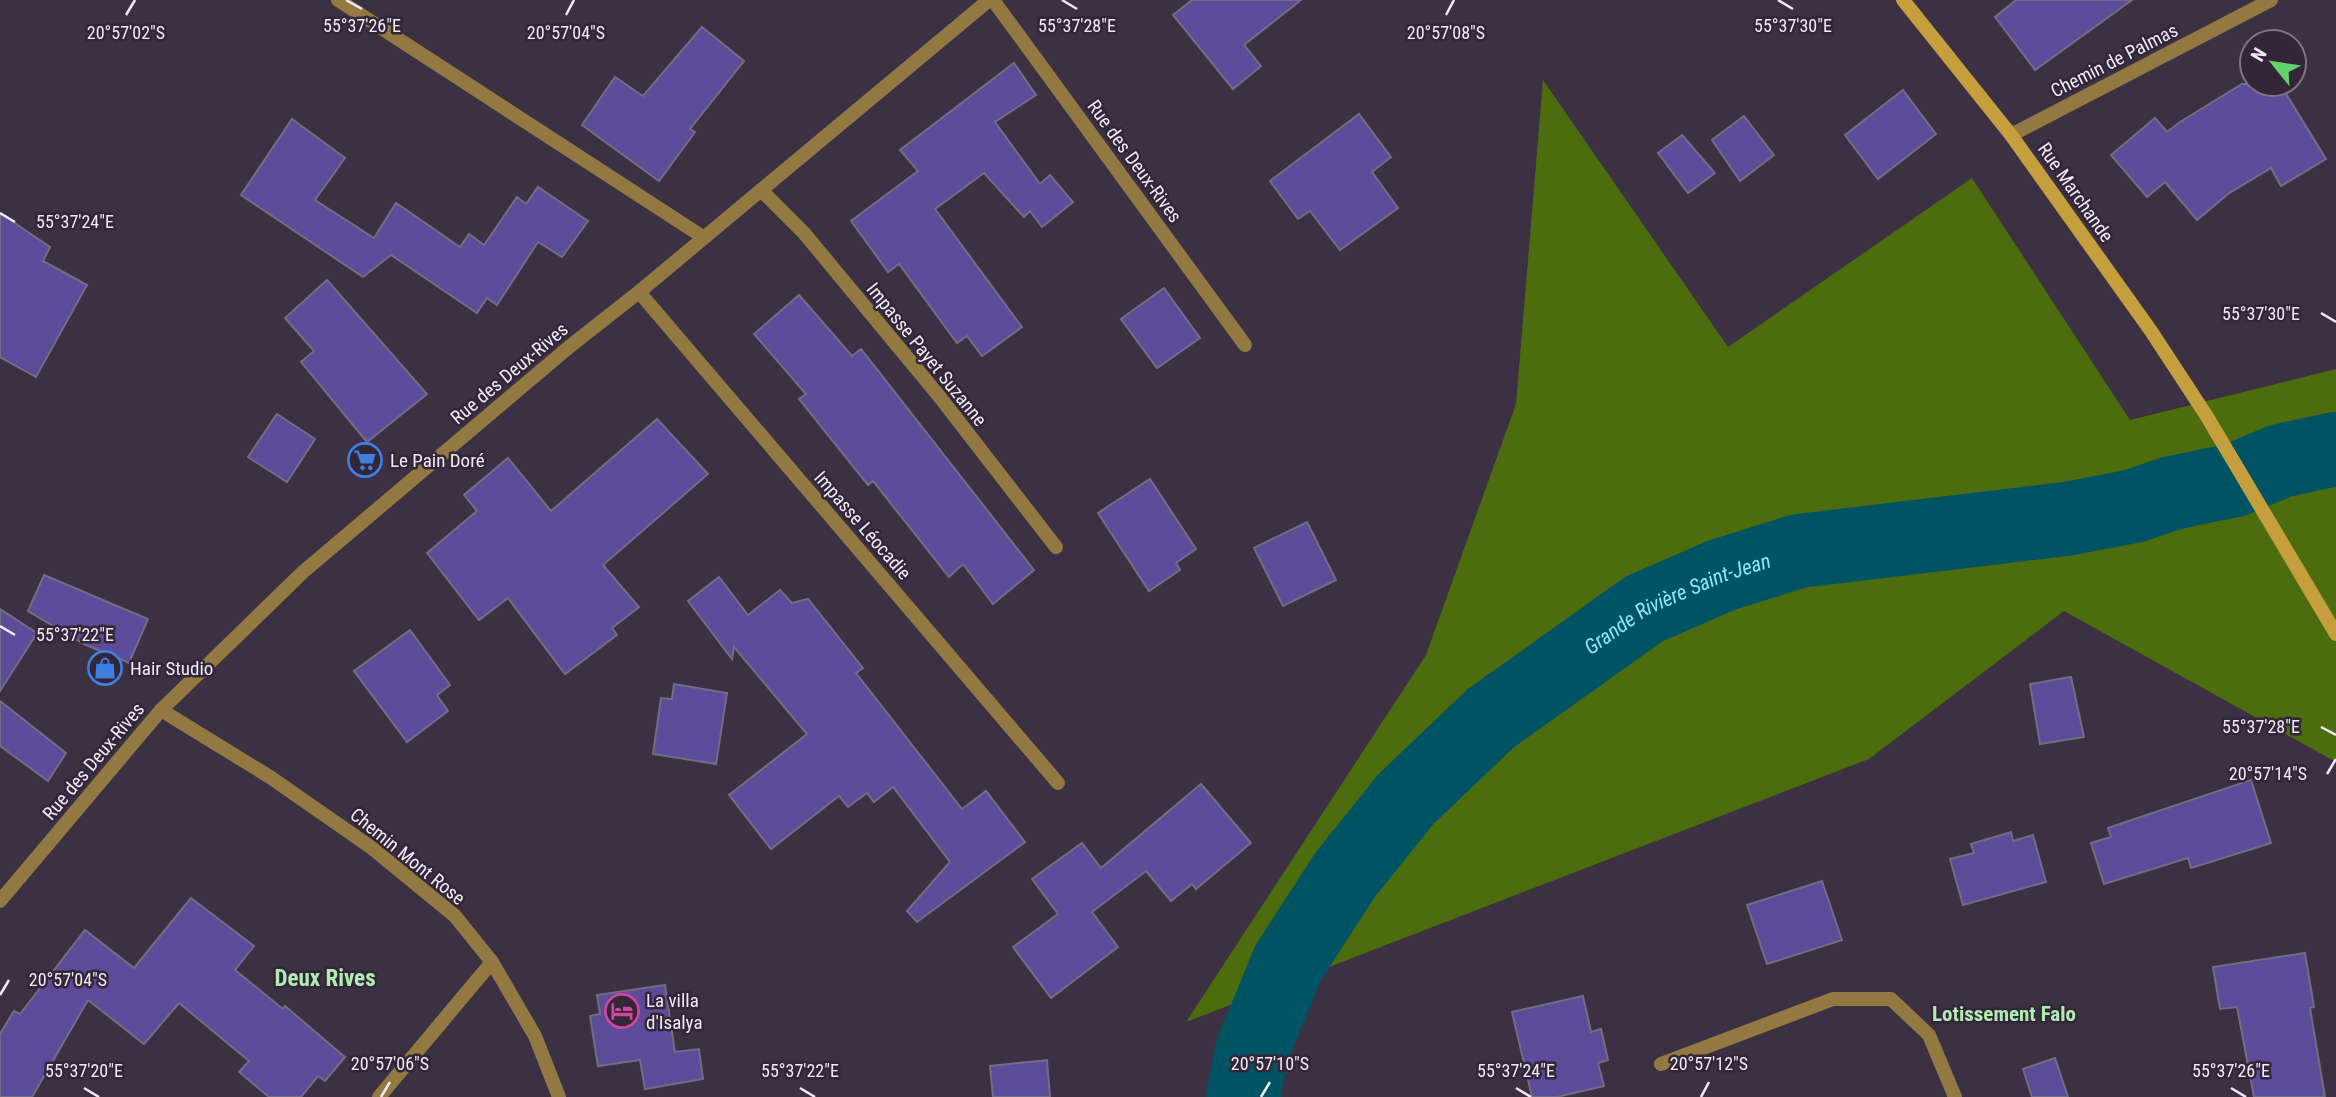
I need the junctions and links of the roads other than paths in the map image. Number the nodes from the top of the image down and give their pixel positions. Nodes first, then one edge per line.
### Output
1 (338, 0) edge
2 (991, 0) edge
3 (1903, 0) edge
4 (2271, 0) edge
5 (2011, 135) junction
6 (762, 191) junction
7 (703, 237) junction
8 (639, 292) junction
9 (1245, 345) dead end
10 (1056, 547) dead end
11 (2336, 634) edge
12 (161, 710) junction
13 (1058, 783) dead end
14 (0, 901) edge
15 (492, 962) junction
16 (1661, 1064) dead end
17 (379, 1097) edge
18 (559, 1097) edge
19 (1955, 1097) edge

1 - 7 street
2 - 6 street, Rue des Deux-Rives
2 - 9 street, Rue des Deux-Rives
3 - 5 main road, Rue Marchande
4 - 5 street, Chemin de Palmas
5 - 11 main road, Rue Marchande
6 - 7 street, Rue des Deux-Rives
6 - 10 street, Impasse Payet Suzanne
7 - 8 street, Rue des Deux-Rives
8 - 12 street, Rue des Deux-Rives
8 - 13 street, Impasse Léocadie
12 - 14 street, Rue des Deux-Rives
12 - 15 street, Chemin Mont Rose
15 - 17 street
15 - 18 street, Chemin Mont Rose
16 - 19 street

